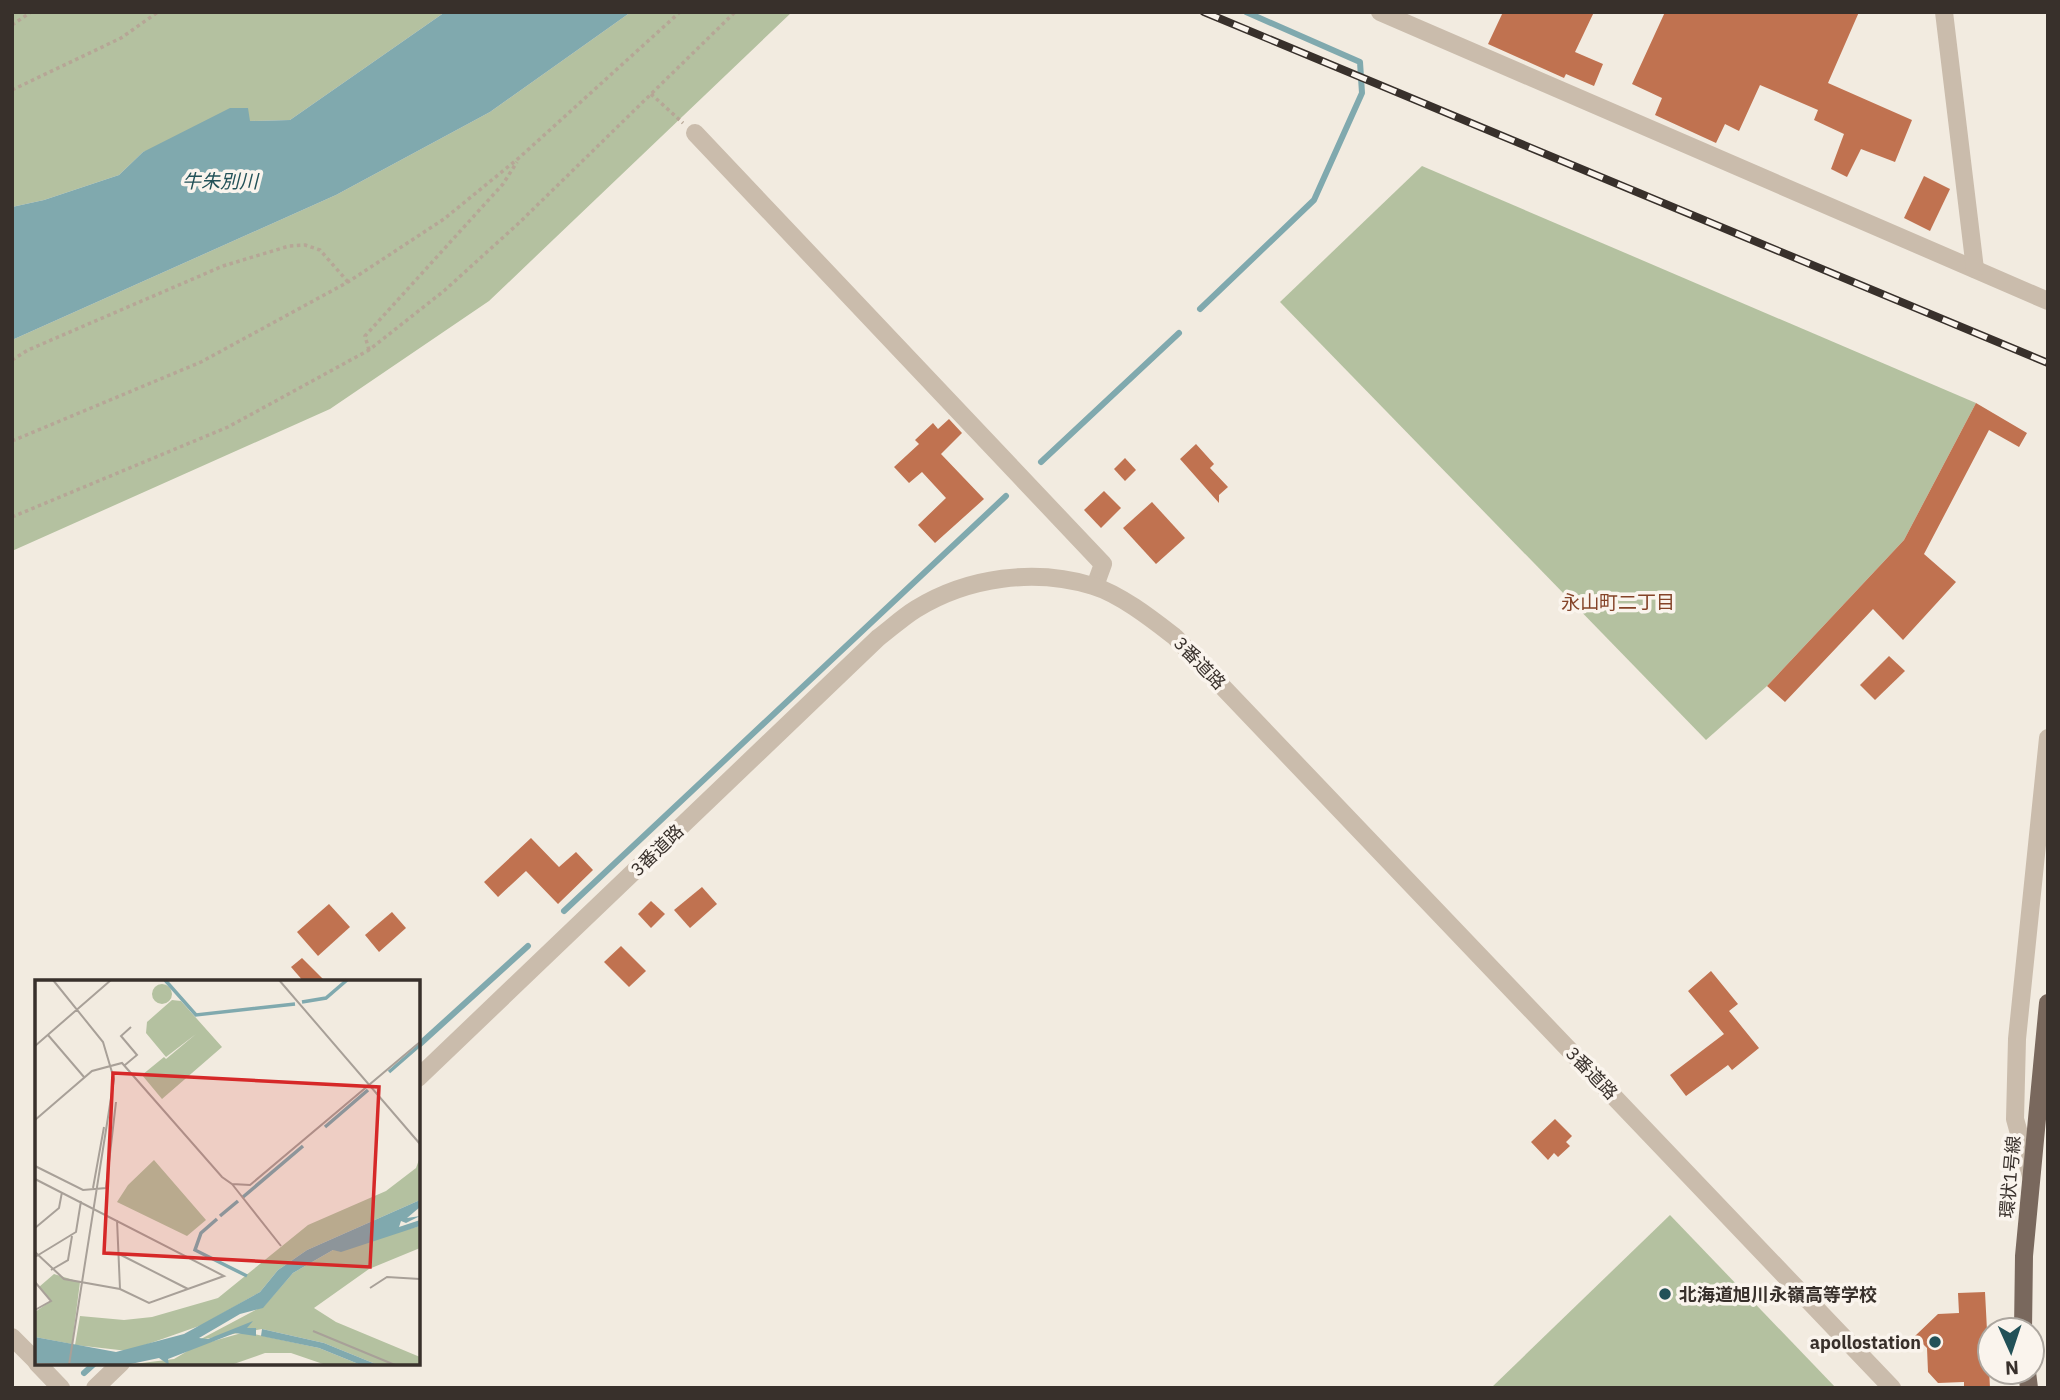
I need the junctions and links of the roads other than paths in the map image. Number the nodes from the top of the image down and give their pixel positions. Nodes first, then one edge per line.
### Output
1 (1380, 12) edge
2 (1944, 12) edge
3 (695, 133) dead end
4 (1975, 269) junction
5 (2048, 301) edge
6 (1095, 586) junction
7 (2048, 738) edge
8 (2048, 1003) edge
9 (420, 1076) edge
10 (2031, 1177) junction
11 (2023, 1316) edge
12 (12, 1337) edge
13 (35, 1361) edge
14 (39, 1365) edge
15 (119, 1365) edge
16 (61, 1388) edge
17 (95, 1388) edge
18 (1892, 1388) edge

1 - 4 street
2 - 4 street
3 - 6 street
4 - 5 street
6 - 9 street, 3番道路
6 - 18 street, 3番道路
7 - 10 street
8 - 10 main road, 環状1号線
10 - 11 main road, 環状1号線
12 - 13 street
14 - 16 street
15 - 17 street

